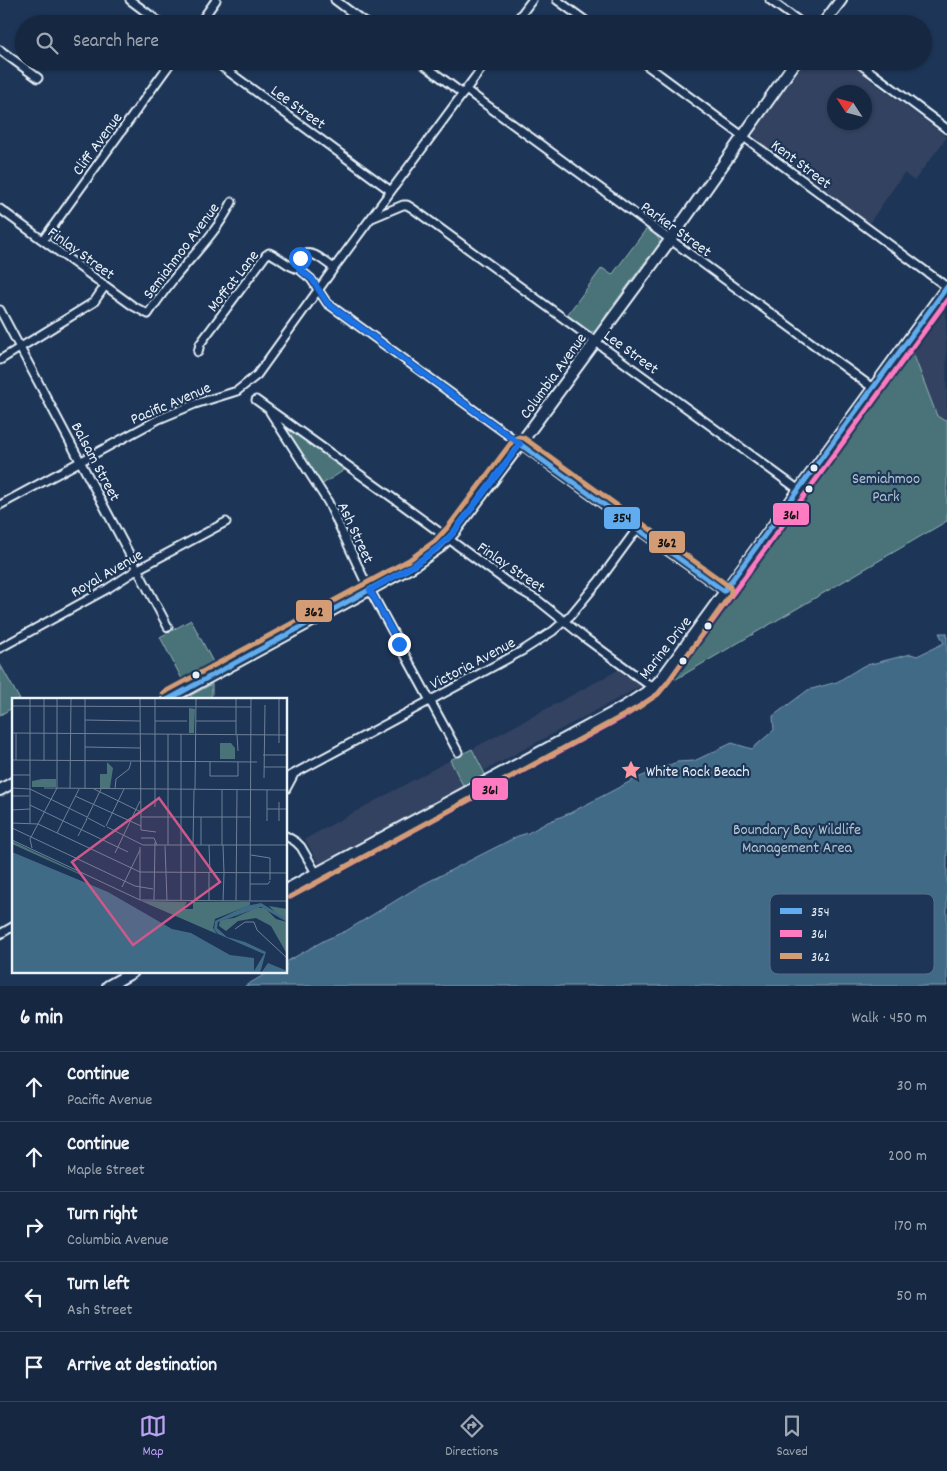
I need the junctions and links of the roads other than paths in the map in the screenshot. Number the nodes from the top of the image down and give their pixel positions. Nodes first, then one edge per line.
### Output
1 (130, 0) edge
2 (216, 0) edge
3 (335, 0) edge
4 (557, 0) edge
5 (770, 0) edge
6 (841, 0) edge
7 (530, 1) edge
8 (150, 15) edge
9 (205, 15) edge
10 (355, 15) edge
11 (520, 15) edge
12 (578, 15) edge
13 (791, 15) edge
14 (829, 15) edge
15 (0, 50) edge
16 (15, 61) edge
17 (27, 70) edge
18 (166, 70) edge
19 (226, 70) edge
20 (432, 70) edge
21 (480, 70) edge
22 (653, 70) edge
23 (790, 70) edge
24 (868, 70) edge
25 (38, 78) dead end
26 (464, 92) junction
27 (947, 129) edge
28 (742, 136) junction
29 (391, 191) junction
30 (232, 202) dead end
31 (1, 212) edge
32 (372, 218) junction
33 (43, 240) junction
34 (670, 240) junction
35 (334, 268) junction
36 (299, 269) junction
37 (106, 286) junction
38 (947, 287) edge
39 (319, 289) junction
40 (0, 310) edge
41 (148, 314) joint
42 (595, 342) junction
43 (20, 348) junction
44 (198, 352) dead end
45 (0, 360) edge
46 (873, 388) junction
47 (256, 400) dead end
48 (267, 408) junction
49 (520, 444) junction
50 (81, 460) junction
51 (799, 490) junction
52 (0, 505) edge
53 (226, 522) dead end
54 (637, 529) junction
55 (448, 538) junction
56 (138, 569) junction
57 (370, 590) junction
58 (724, 591) junction
59 (565, 621) junction
60 (168, 627) dead end
61 (0, 648) edge
62 (653, 688) junction
63 (172, 698) edge
64 (430, 700) junction
65 (458, 752) dead end
66 (294, 774) junction
67 (288, 777) edge
68 (12, 783) edge
69 (288, 785) edge
70 (0, 790) edge
71 (288, 837) edge
72 (316, 873) junction
73 (288, 889) edge
74 (12, 927) edge
75 (0, 934) edge
76 (129, 974) edge
77 (108, 986) edge

1 - 8 street
2 - 9 street
3 - 10 street
4 - 12 street
5 - 13 street
6 - 14 street
7 - 11 street
15 - 16 street
17 - 25 street
18 - 33 street, Cliff Avenue
19 - 29 street, Lee Street
20 - 26 street, Parker Street
21 - 26 street, Pacific Avenue
22 - 28 street, Kent Street
23 - 28 street, Columbia Avenue
24 - 27 street
26 - 29 street, Pacific Avenue
26 - 34 street, Parker Street
28 - 34 street, Columbia Avenue
28 - 38 street, Kent Street
29 - 32 street, Pacific Avenue
30 - 41 street, Semiahmoo Avenue
31 - 33 street, Finlay Street
32 - 35 street, Pacific Avenue
32 - 42 street, Lee Street
33 - 37 street, Finlay Street
34 - 42 street, Columbia Avenue
34 - 46 street, Parker Street
35 - 36 street
35 - 39 street, Pacific Avenue
36 - 39 street
36 - 44 street, Moffat Lane
37 - 41 street, Finlay Street
37 - 43 street
38 - 46 street, Marine Drive
39 - 49 street
39 - 50 street, Pacific Avenue
40 - 43 street, Balsam Street
42 - 49 street, Columbia Avenue
42 - 51 street, Lee Street
43 - 45 street
43 - 50 street, Balsam Street
46 - 51 street, Marine Drive
47 - 48 street, Finlay Street
48 - 55 street, Finlay Street
48 - 57 street, Ash Street
49 - 54 street
49 - 55 street, Columbia Avenue
50 - 52 street, Pacific Avenue
50 - 56 street, Balsam Street
51 - 58 street, Marine Drive
53 - 56 street, Royal Avenue
54 - 58 street
54 - 59 street, Victoria Avenue
55 - 57 street, Columbia Avenue
55 - 59 street, Finlay Street
56 - 60 street, Balsam Street
56 - 61 street, Royal Avenue
57 - 63 street, Columbia Avenue
57 - 64 street, Ash Street
58 - 62 street, Marine Drive
59 - 62 street, Finlay Street
59 - 64 street, Victoria Avenue
62 - 72 street, Marine Drive
64 - 65 street, Ash Street
64 - 66 street, Victoria Avenue
66 - 67 street, Victoria Avenue
66 - 69 street
68 - 70 street
71 - 72 street
72 - 73 street, Marine Drive
74 - 75 street
76 - 77 street

